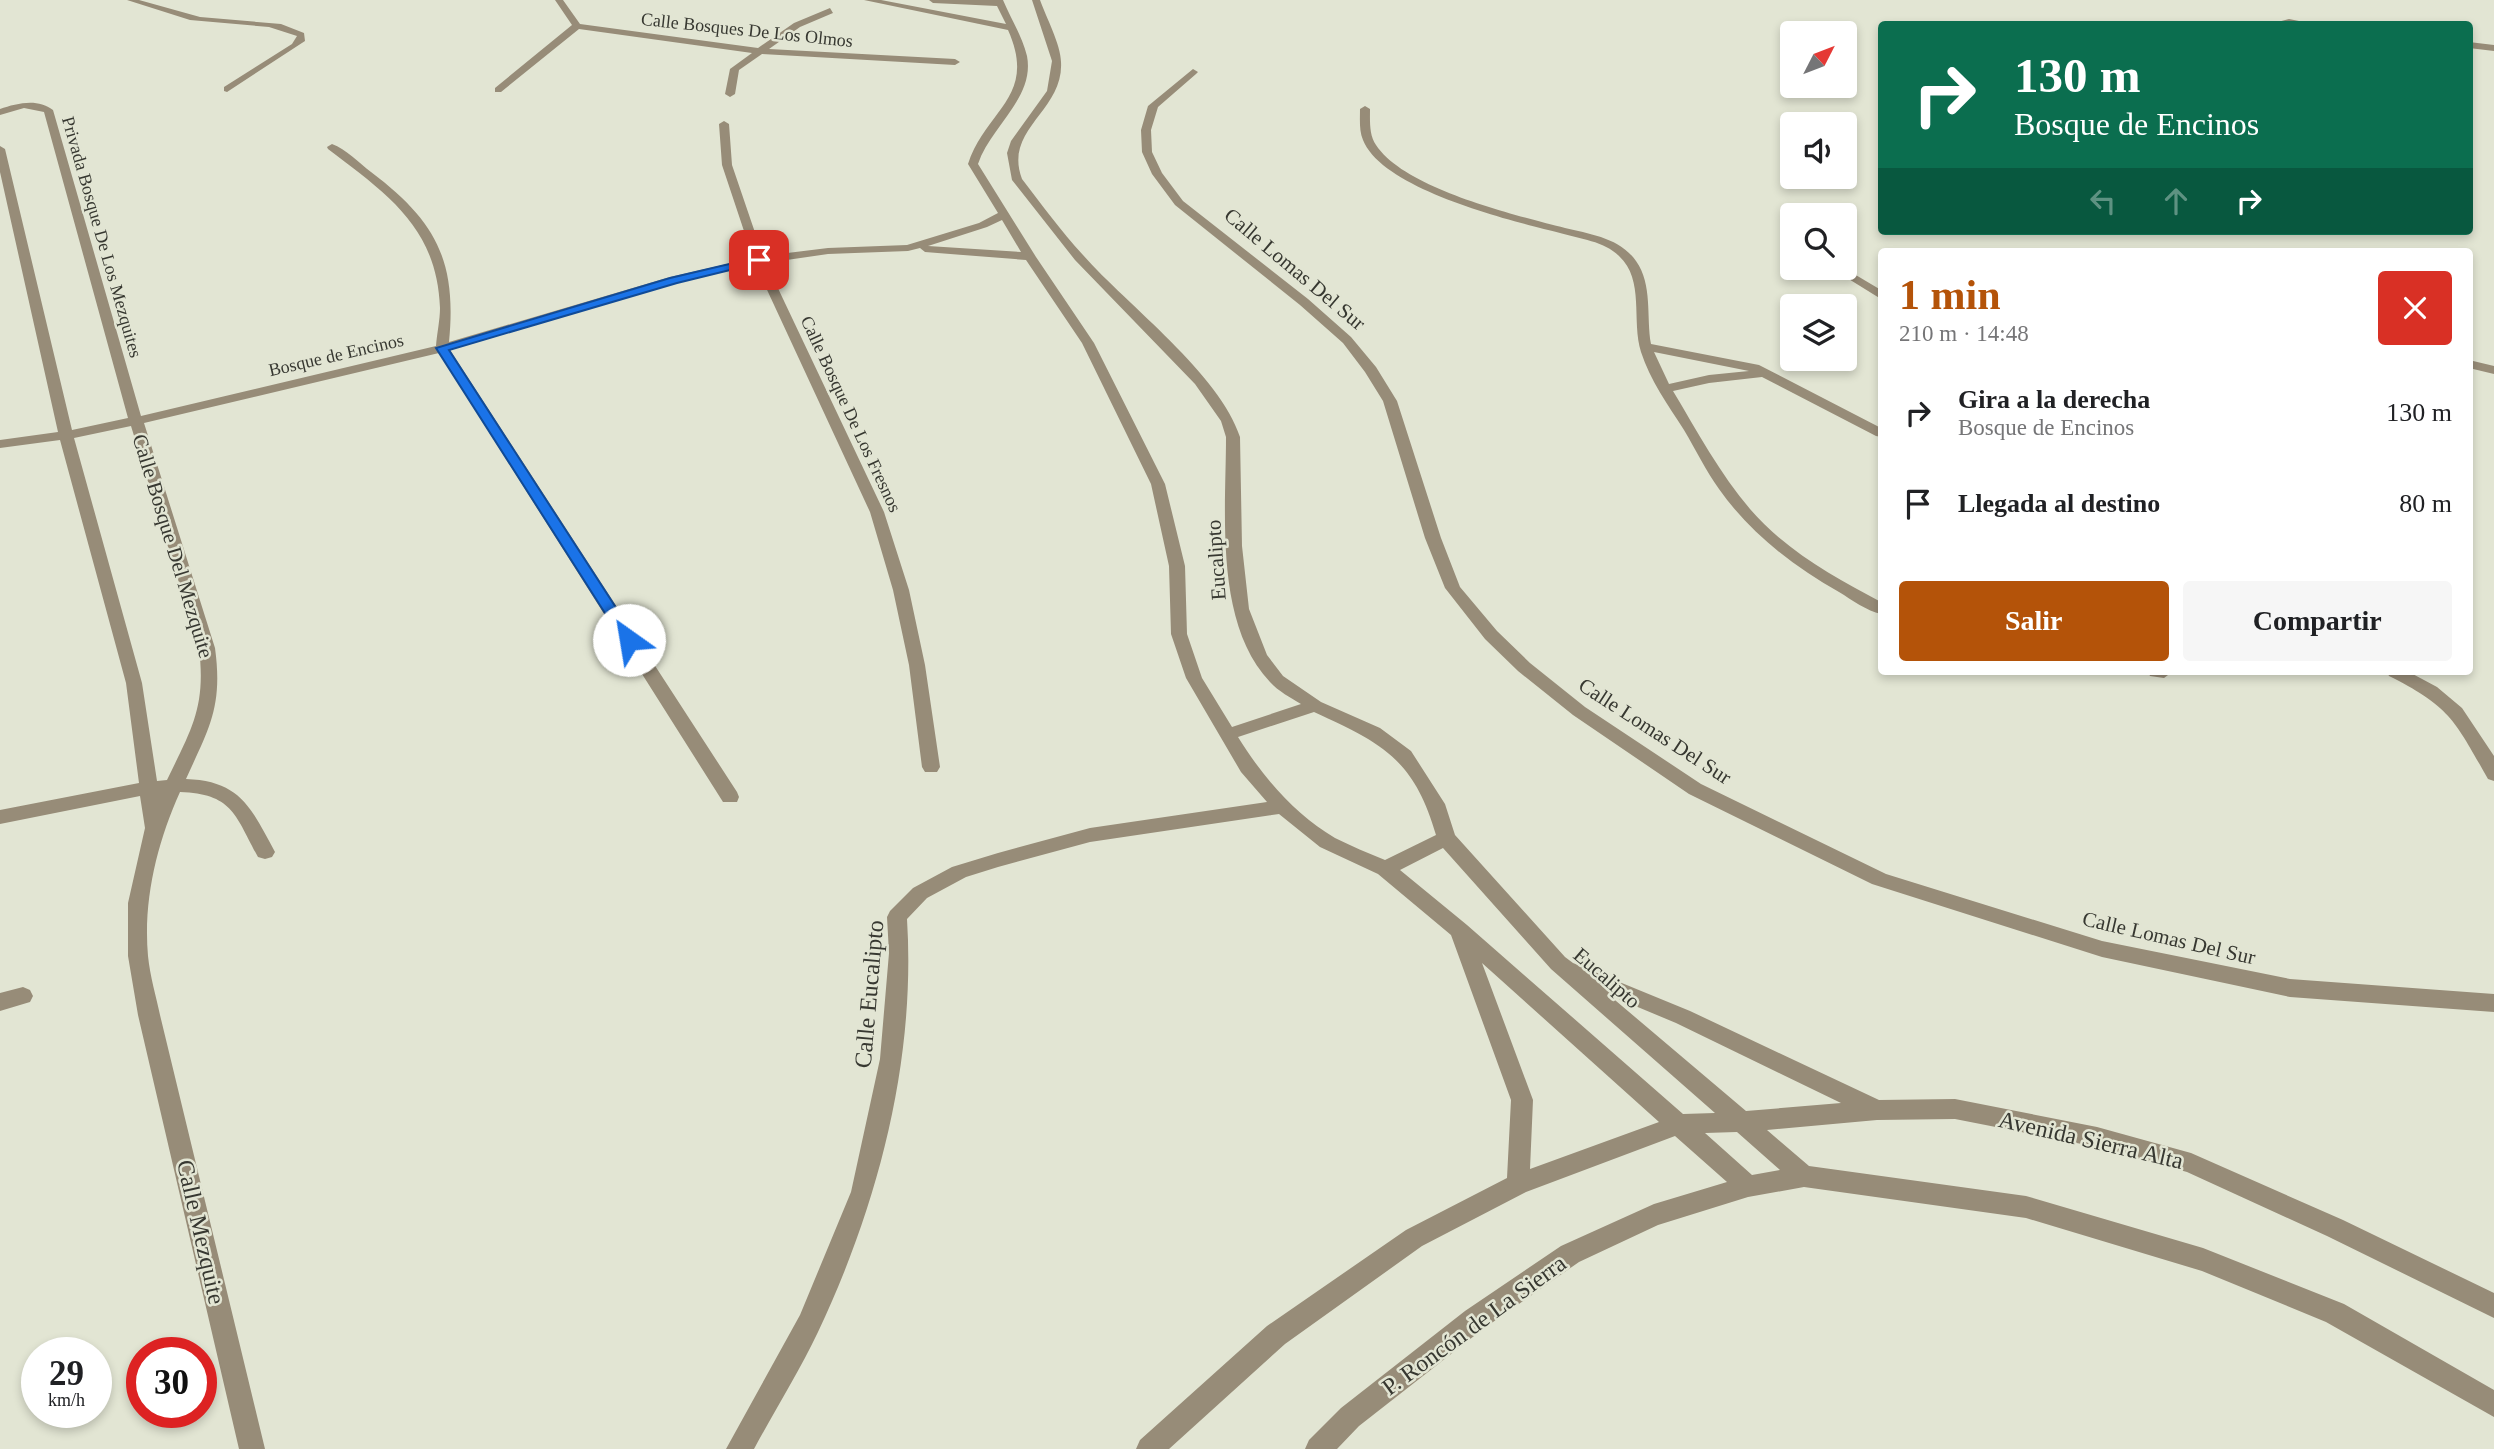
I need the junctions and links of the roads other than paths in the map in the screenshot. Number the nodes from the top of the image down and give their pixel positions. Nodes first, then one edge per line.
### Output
1 (131, 0) edge
2 (559, 0) edge
3 (868, 0) edge
4 (933, 0) edge
5 (1036, 0) edge
6 (944, 2) junction
7 (999, 2) edge
8 (830, 11) dead end
9 (928, 13) junction
10 (578, 26) junction
11 (1012, 28) junction
12 (2473, 45) edge
13 (2494, 48) edge
14 (760, 51) junction
15 (955, 62) dead end
16 (1193, 72) dead end
17 (227, 89) dead end
18 (498, 90) dead end
19 (730, 94) dead end
20 (1366, 109) dead end
21 (0, 113) edge
22 (724, 124) dead end
23 (332, 147) dead end
24 (0, 149) edge
25 (1003, 215) junction
26 (908, 248) junction
27 (1030, 257) junction
28 (759, 260) junction
29 (1857, 280) edge
30 (1878, 293) edge
31 (1646, 347) junction
32 (442, 348) junction
33 (2473, 365) edge
34 (2494, 370) edge
35 (1768, 374) junction
36 (1665, 389) junction
37 (136, 421) junction
38 (1878, 431) edge
39 (66, 435) junction
40 (0, 444) edge
41 (1878, 607) edge
42 (2401, 675) edge
43 (1315, 706) junction
44 (1226, 735) junction
45 (931, 767) dead end
46 (2494, 774) edge
47 (176, 784) junction
48 (148, 788) junction
49 (730, 797) dead end
50 (1282, 807) junction
51 (0, 817) edge
52 (154, 828) junction
53 (1447, 838) junction
54 (265, 852) dead end
55 (1385, 869) junction
56 (1460, 931) junction
57 (1558, 963) junction
58 (23, 996) dead end
59 (0, 1002) edge
60 (2494, 1003) edge
61 (149, 1015) joint
62 (1877, 1110) junction
63 (1741, 1122) junction
64 (1680, 1124) junction
65 (1804, 1177) junction
66 (1518, 1184) junction
67 (1748, 1186) junction
68 (2494, 1306) edge
69 (2494, 1404) edge
70 (252, 1449) edge
71 (739, 1449) edge
72 (1149, 1449) edge
73 (1318, 1449) edge

1 - 17 street
2 - 10 street
3 - 9 street
4 - 6 street
5 - 43 street, Eucalipto
6 - 7 street
6 - 9 street
7 - 11 street, Eucalipto
8 - 14 street
9 - 11 street
10 - 14 street, Calle Bosques De Los Olmos
10 - 18 street
11 - 25 street, Eucalipto
12 - 13 street
14 - 15 street, Calle Bosques De Los Olmos
14 - 19 street
16 - 60 street, Calle Lomas Del Sur
20 - 31 street
21 - 37 street, Privada Bosque De Los Mezquites
22 - 28 street, Calle Bosque De Los Fresnos
23 - 32 street
24 - 39 street
25 - 26 street, Bosque de Encinos
25 - 27 street, Eucalipto
26 - 27 street
26 - 28 street, Bosque de Encinos
27 - 44 street, Eucalipto
28 - 32 street, Bosque de Encinos
28 - 45 street, Calle Bosque De Los Fresnos
29 - 30 street
31 - 35 street
31 - 36 street
32 - 37 street, Bosque de Encinos
32 - 49 street
33 - 34 street
35 - 36 street
35 - 38 street
36 - 41 street
37 - 39 street, Bosque de Encinos
37 - 47 street, Calle Bosque Del Mezquite
39 - 40 street, Bosque de Encinos
39 - 48 street, Calle Bosque Del Mezquite
42 - 46 street
43 - 44 street
43 - 53 street, Eucalipto
44 - 50 street, Eucalipto
47 - 48 street
47 - 52 street, Calle Bosque Del Mezquite
47 - 54 street
48 - 51 street
48 - 52 street, Calle Bosque Del Mezquite
50 - 55 street, Eucalipto
50 - 71 street, Calle Eucalipto
52 - 61 street, Calle Bosque Del Mezquite
53 - 55 street
53 - 57 street, Eucalipto
55 - 56 street, Eucalipto
56 - 64 street, Eucalipto
56 - 66 street
57 - 62 street
57 - 63 street, Eucalipto
58 - 59 street
61 - 70 street, Calle Mezquite
62 - 63 street, Avenida Sierra Alta
62 - 68 street, Avenida Sierra Alta
63 - 64 street
63 - 65 street, Eucalipto
64 - 66 street
64 - 67 street, Eucalipto
65 - 67 street, P. Roncón de La Sierra
65 - 69 street
66 - 72 street
67 - 73 street, P. Roncón de La Sierra

